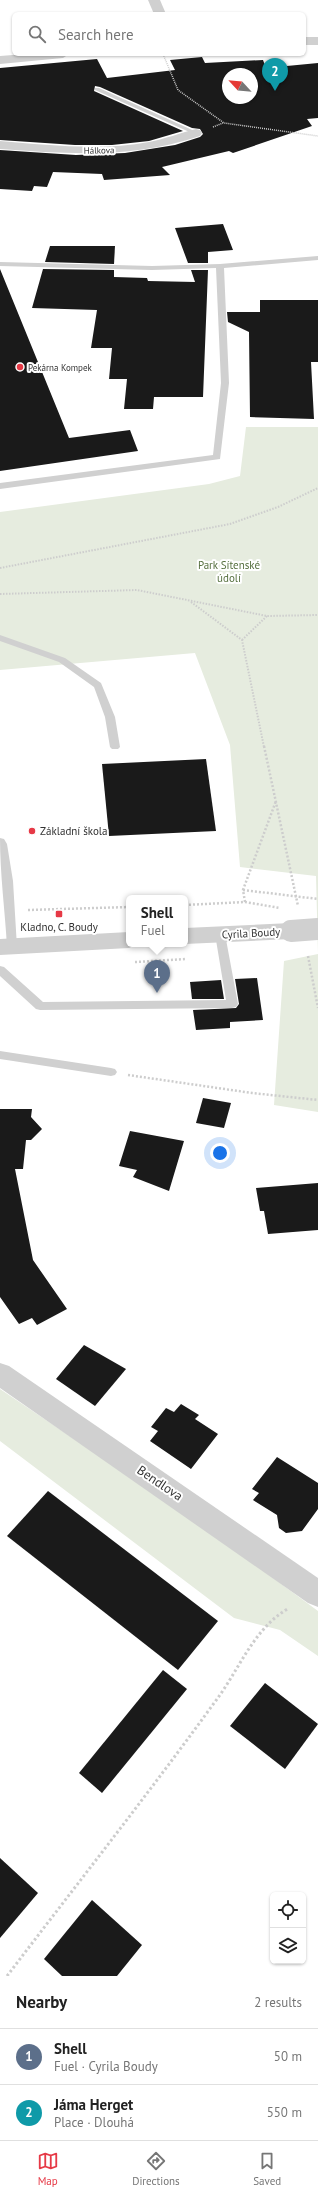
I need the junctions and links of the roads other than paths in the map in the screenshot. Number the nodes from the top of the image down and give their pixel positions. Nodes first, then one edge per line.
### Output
1 (154, 0) edge
2 (159, 12) edge
3 (306, 41) edge
4 (318, 41) edge
5 (42, 56) edge
6 (0, 60) edge
7 (97, 89) dead end
8 (196, 132) joint
9 (0, 145) edge
10 (318, 258) edge
11 (0, 264) edge
12 (220, 266) junction
13 (0, 486) edge
14 (0, 638) edge
15 (115, 747) dead end
16 (0, 842) edge
17 (318, 929) edge
18 (220, 934) junction
19 (188, 936) edge
20 (126, 940) edge
21 (6, 947) edge
22 (0, 970) edge
23 (0, 1055) edge
24 (111, 1072) road end
25 (0, 1374) edge
26 (318, 1594) edge

1 - 2 street
3 - 4 street
5 - 6 street
7 - 8 lane
8 - 9 street, Hálkova
10 - 12 lane
11 - 12 lane
12 - 13 lane
14 - 15 lane
16 - 21 lane
17 - 18 street, Cyrila Boudy, bridge
18 - 19 street, Cyrila Boudy
18 - 22 lane
20 - 21 street
23 - 24 lane
25 - 26 street, Bendlova

